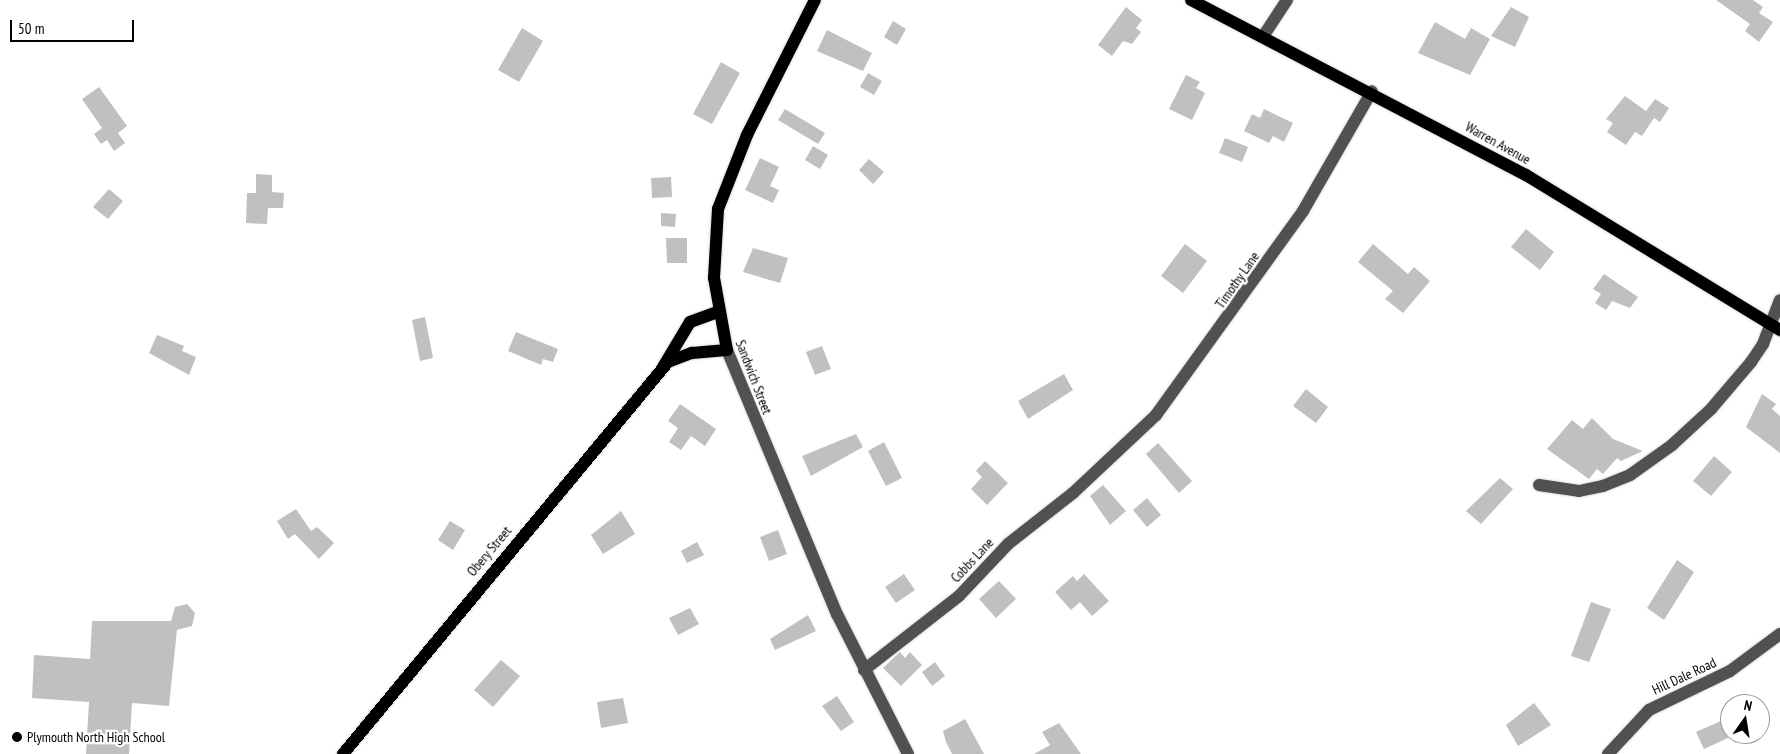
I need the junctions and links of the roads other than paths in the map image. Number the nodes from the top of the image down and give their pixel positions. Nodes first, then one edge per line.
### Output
1 (815, 0) edge
2 (1190, 0) edge
3 (1287, 0) edge
4 (1264, 35) junction
5 (1372, 91) junction
6 (1780, 300) edge
7 (718, 312) junction
8 (1776, 327) edge
9 (727, 350) junction
10 (661, 370) junction
11 (1101, 468) joint
12 (1539, 485) dead end
13 (1780, 634) edge
14 (864, 670) junction
15 (343, 754) edge
16 (908, 754) edge
17 (1608, 754) edge

1 - 7 main road, Sandwich Street
2 - 4 main road, Warren Avenue
3 - 4 street
4 - 5 main road, Warren Avenue
5 - 8 main road, Warren Avenue
5 - 11 street, Timothy Lane
6 - 8 street
7 - 9 main road, Sandwich Street
7 - 10 main road, Obery Street
8 - 12 street
9 - 10 main road, Obery Street
9 - 14 street, Sandwich Street
10 - 15 main road, Obery Street
11 - 14 street, Cobbs Lane
13 - 17 street, Hill Dale Road
14 - 16 street, Sandwich Street

